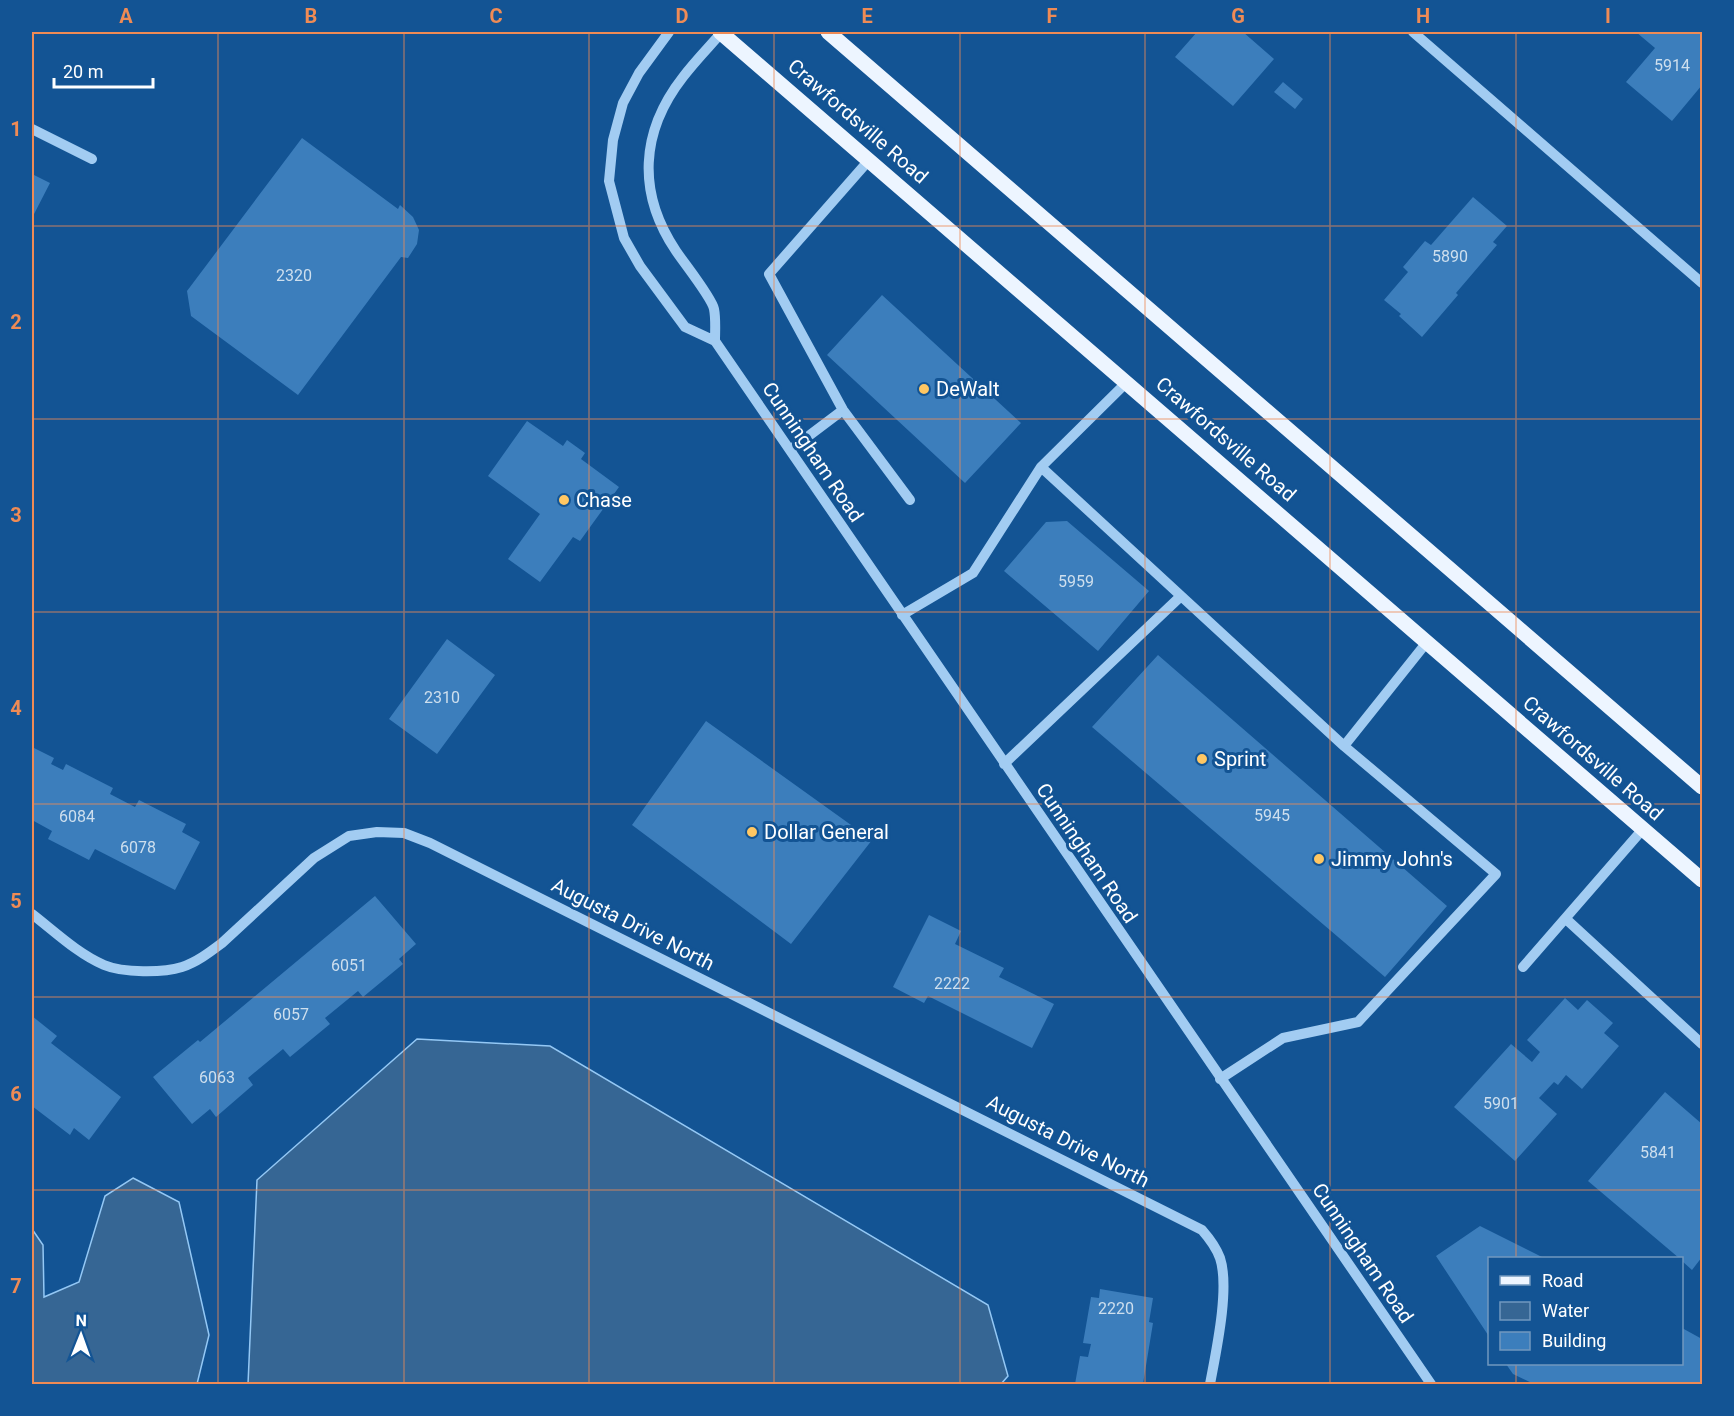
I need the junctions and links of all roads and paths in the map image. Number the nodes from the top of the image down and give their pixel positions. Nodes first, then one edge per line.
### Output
1 (669, 32) edge
2 (721, 32) edge
3 (828, 32) edge
4 (1413, 32) edge
5 (32, 129) edge
6 (92, 159) dead end
7 (870, 159) junction
8 (1702, 284) edge
9 (715, 341) junction
10 (1127, 381) junction
11 (843, 410) junction
12 (790, 450) junction
13 (1041, 468) junction
14 (910, 500) dead end
15 (1181, 596) junction
16 (902, 615) junction
17 (1427, 642) junction
18 (1344, 746) junction
19 (1004, 764) junction
20 (1702, 787) edge
21 (1643, 829) junction
22 (1702, 880) edge
23 (32, 914) edge
24 (1566, 919) junction
25 (1523, 967) dead end
26 (1702, 1044) edge
27 (1220, 1079) junction
28 (1210, 1384) edge
29 (1431, 1384) edge

1 - 9 street
2 - 7 main road, Crawfordsville Road
2 - 9 street
3 - 20 main road
4 - 8 street
5 - 6 street
7 - 10 main road, Crawfordsville Road
7 - 11 street
9 - 12 street, Cunningham Road
10 - 13 street
10 - 17 main road, Crawfordsville Road
11 - 12 street
11 - 14 street
12 - 16 street, Cunningham Road
13 - 15 street
13 - 16 street
15 - 18 street
15 - 19 street
16 - 19 street, Cunningham Road
17 - 18 street
17 - 21 main road, Crawfordsville Road
18 - 27 street
19 - 27 street, Cunningham Road
21 - 22 main road, Crawfordsville Road
21 - 24 street
23 - 28 street, Augusta Drive North
24 - 25 street
24 - 26 street
27 - 29 street, Cunningham Road

